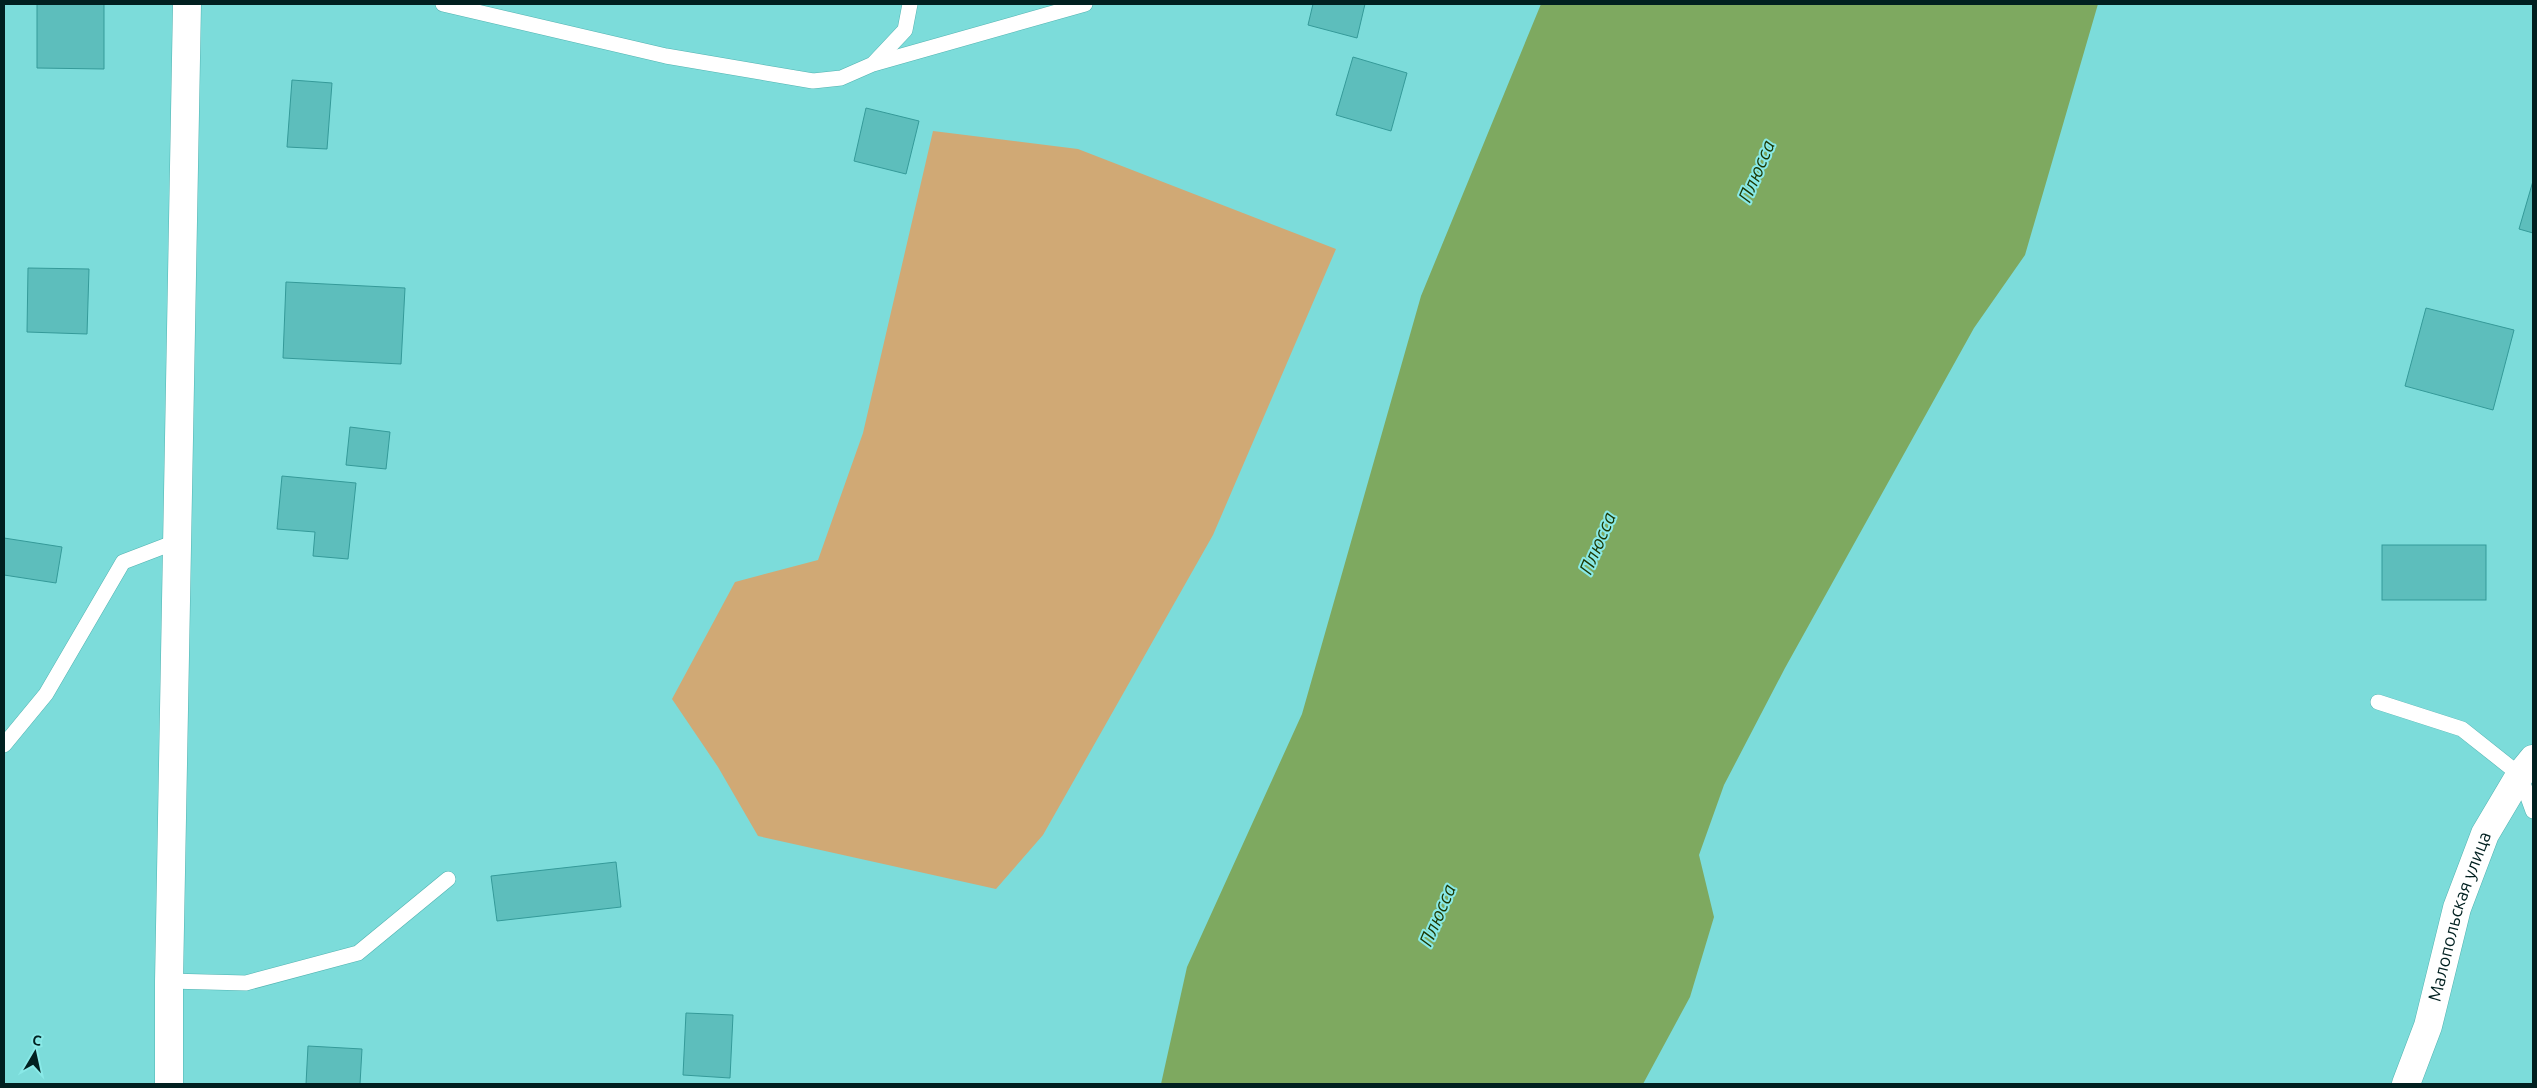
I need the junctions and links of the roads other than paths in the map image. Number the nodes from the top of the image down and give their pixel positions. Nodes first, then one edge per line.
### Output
1 (187, 4) edge
2 (443, 4) edge
3 (910, 4) edge
4 (1084, 4) edge
5 (873, 64) junction
6 (178, 540) junction
7 (2378, 702) dead end
8 (4, 745) edge
9 (2527, 767) edge
10 (2533, 811) edge
11 (448, 879) dead end
12 (169, 981) junction
13 (169, 1084) edge
14 (2406, 1084) edge

1 - 6 street
2 - 5 lane
3 - 5 lane
4 - 5 lane
6 - 8 lane
6 - 12 street
7 - 9 lane
9 - 10 lane
9 - 14 street, Малопольская улица
11 - 12 lane
12 - 13 street

